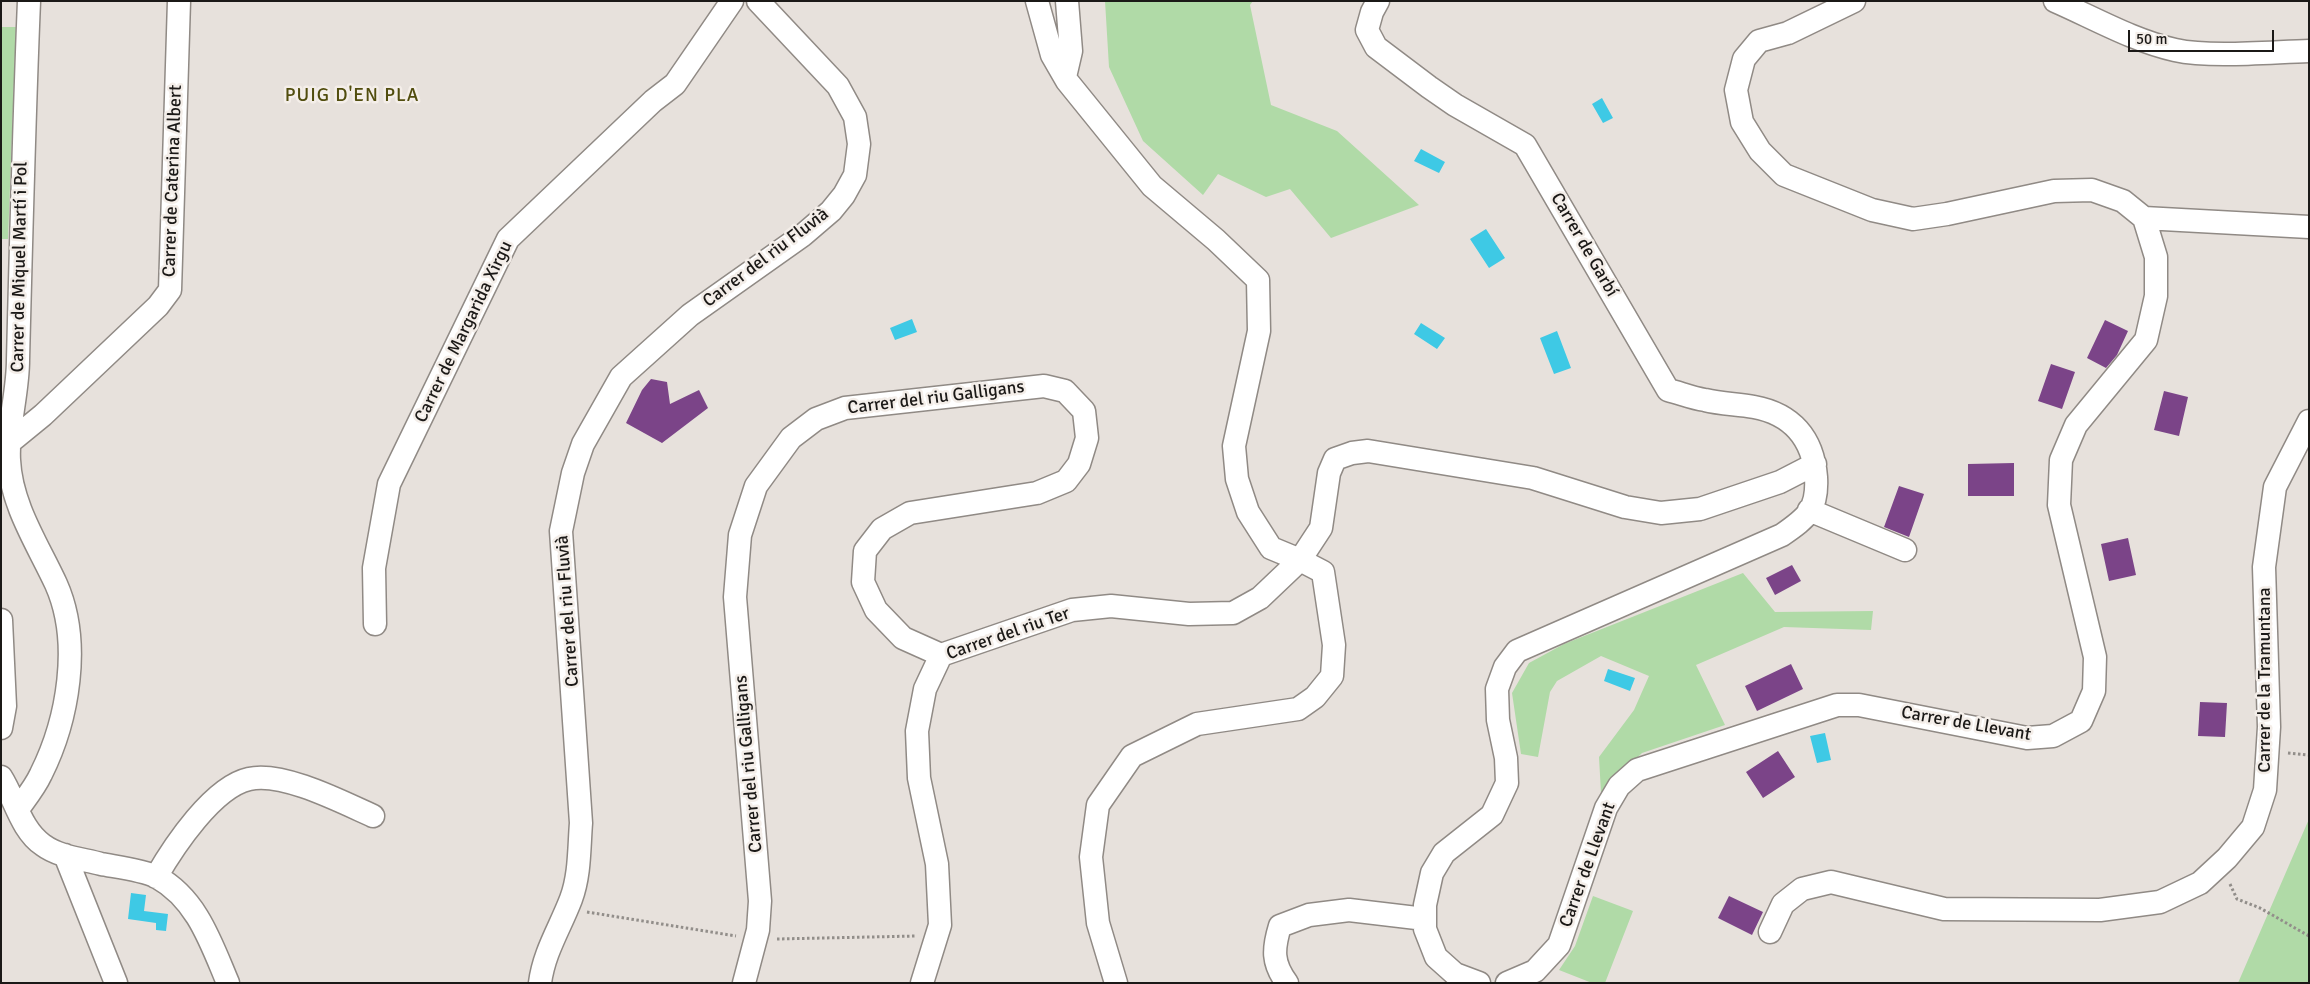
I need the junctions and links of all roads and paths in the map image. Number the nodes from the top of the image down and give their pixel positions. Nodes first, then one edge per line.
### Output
1 (29, 1) edge
2 (179, 1) edge
3 (732, 1) edge
4 (758, 1) edge
5 (1037, 1) edge
6 (1066, 1) edge
7 (1378, 1) edge
8 (1854, 1) edge
9 (2055, 1) edge
10 (2309, 51) edge
11 (1065, 78) junction
12 (2144, 218) junction
13 (2309, 228) edge
14 (2309, 421) edge
15 (5, 442) edge
16 (1815, 464) junction
17 (1810, 510) junction
18 (1905, 550) dead end
19 (1300, 560) junction
20 (1, 620) edge
21 (375, 624) dead end
22 (941, 655) junction
23 (1, 728) edge
24 (1, 778) edge
25 (18, 809) junction
26 (373, 816) dead end
27 (64, 855) junction
28 (2227, 858) junction
29 (156, 877) junction
30 (566, 908) junction
31 (1425, 919) junction
32 (1770, 932) dead end
33 (936, 936) junction
34 (2309, 936) edge
35 (755, 939) junction
36 (116, 983) edge
37 (228, 983) edge
38 (540, 983) edge
39 (744, 983) edge
40 (922, 983) edge
41 (1116, 983) edge
42 (1287, 983) edge
43 (1479, 983) edge
44 (1507, 983) edge

1 - 15 street, Carrer de Miquel Martí i Pol
2 - 15 street, Carrer de Caterina Albert
3 - 21 street, Carrer de Margarida Xirgu
4 - 30 street, Carrer del riu Fluvià
5 - 11 street
6 - 11 street
7 - 16 street, Carrer de Garbí
8 - 12 street
9 - 10 street
11 - 19 street
12 - 13 street
12 - 44 street, Carrer de Llevant
14 - 28 street, Carrer de la Tramuntana
15 - 25 street, Carrer de Miquel Martí i Pol
16 - 17 street
16 - 19 street, Carrer del riu Ter
17 - 18 street
17 - 31 street
19 - 22 street, Carrer del riu Ter
19 - 41 street
20 - 23 street
22 - 33 street, Carrer del riu Ter
22 - 35 street, Carrer del riu Galligans
24 - 25 street
25 - 27 street
26 - 29 street
27 - 29 street
27 - 36 street
28 - 32 street, Carrer de la Tramuntana
28 - 34 path
29 - 37 street
30 - 35 path
30 - 38 street, Carrer del riu Fluvià
31 - 42 street
31 - 43 street
33 - 35 path
33 - 40 street, Carrer del riu Ter
35 - 39 street, Carrer del riu Galligans

